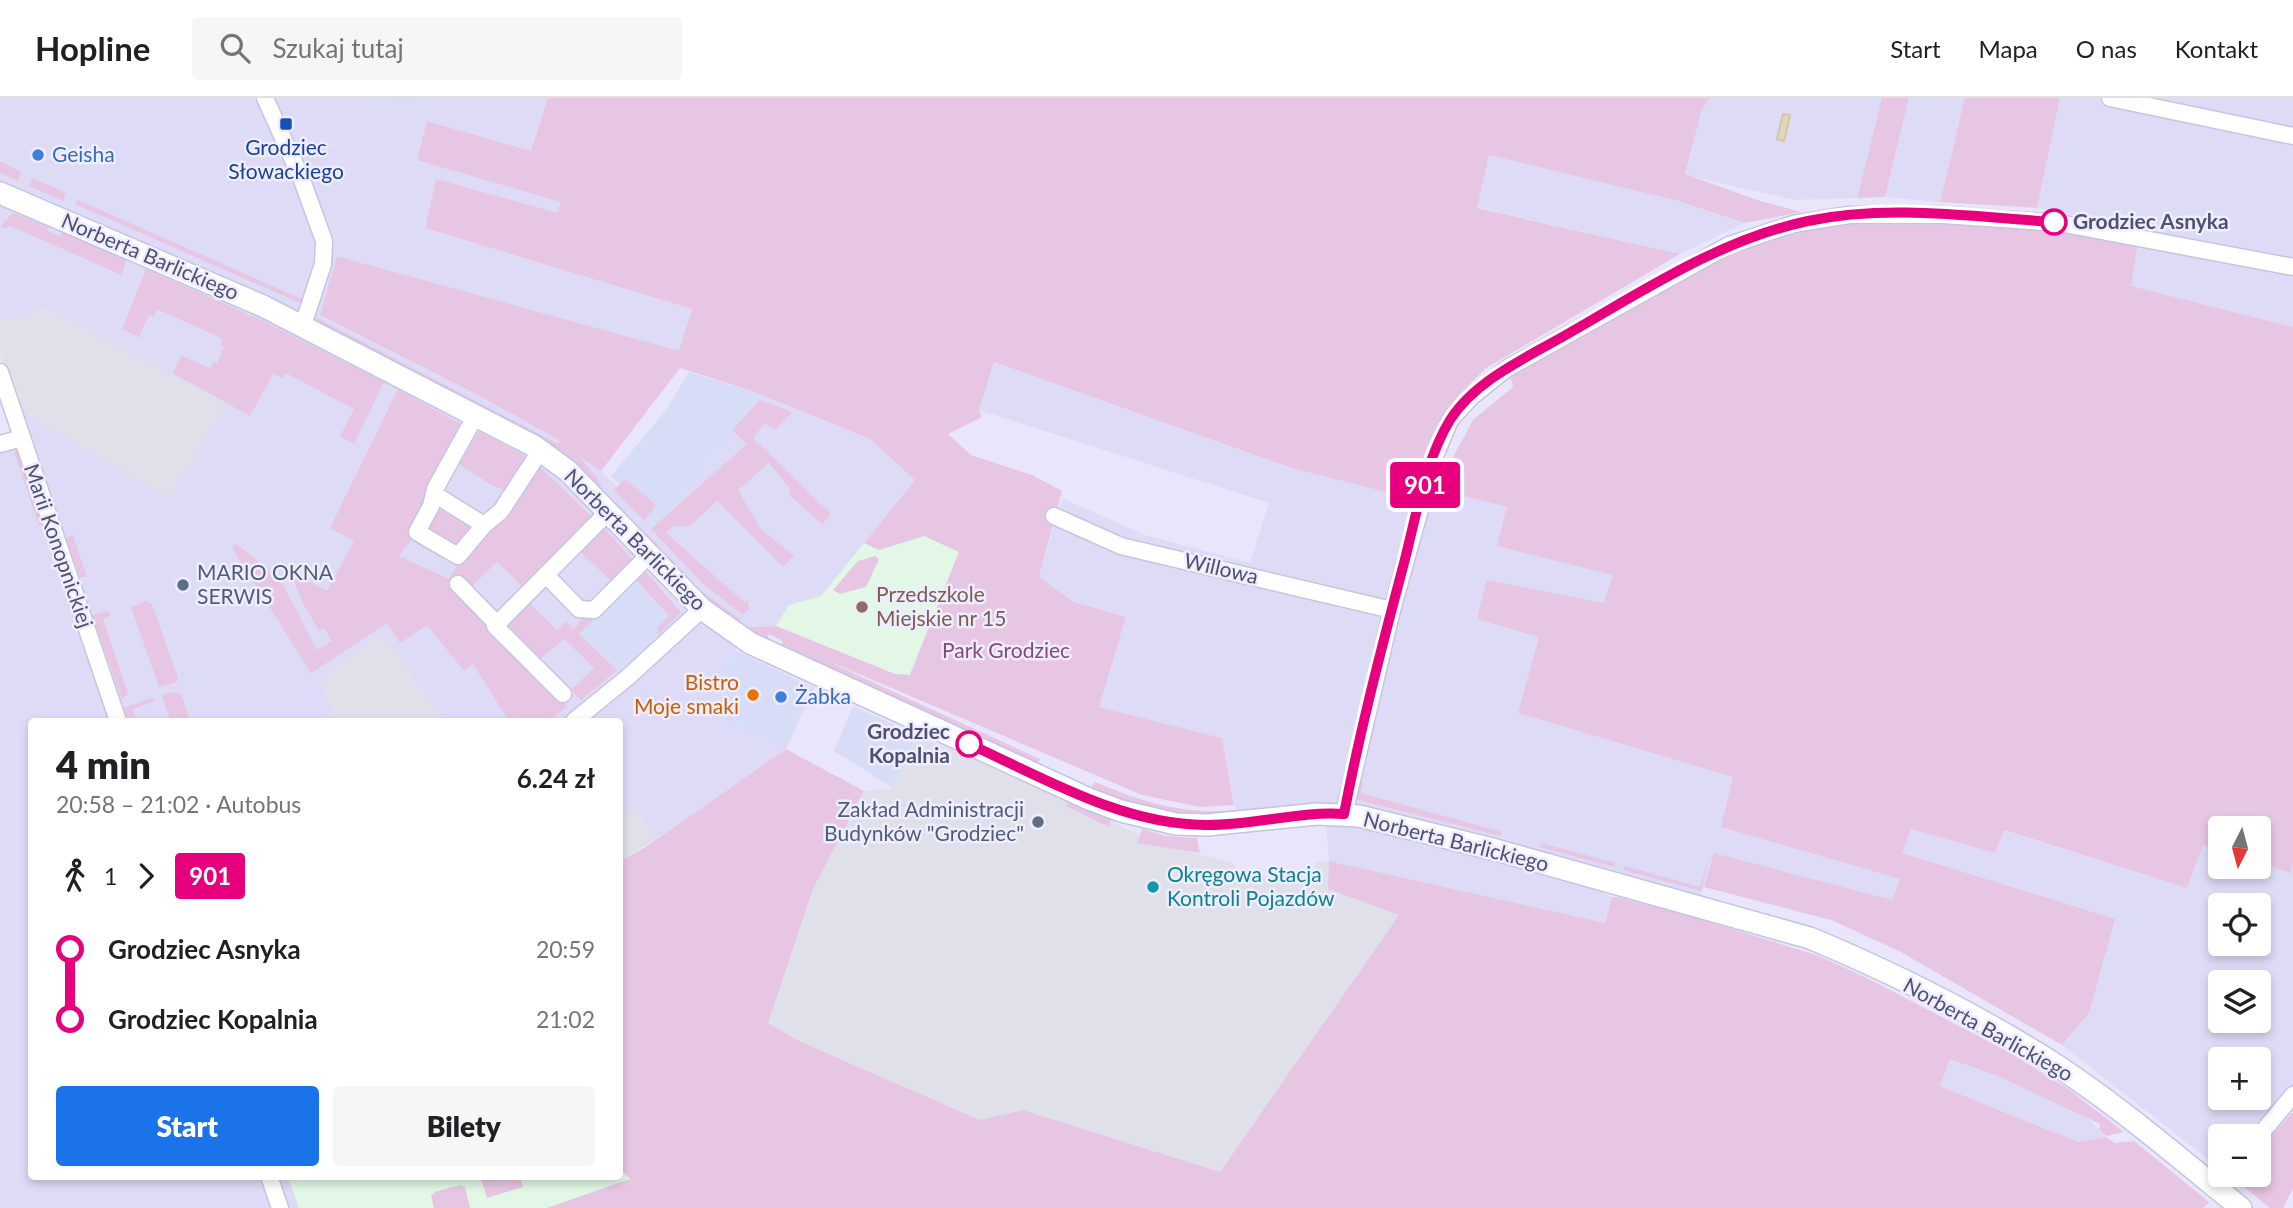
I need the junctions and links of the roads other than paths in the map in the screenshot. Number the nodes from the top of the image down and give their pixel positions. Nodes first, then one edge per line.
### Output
1 (265, 98) edge
2 (2110, 98) edge
3 (2293, 136) edge
4 (0, 193) edge
5 (2293, 267) edge
6 (303, 325) junction
7 (0, 372) edge
8 (476, 415) junction
9 (22, 438) junction
10 (0, 444) edge
11 (540, 451) junction
12 (434, 494) junction
13 (608, 512) junction
14 (1054, 516) dead end
15 (484, 525) junction
16 (648, 556) junction
17 (546, 575) junction
18 (458, 584) dead end
19 (702, 609) junction
20 (1392, 610) junction
21 (497, 624) junction
22 (563, 694) dead end
23 (116, 718) edge
24 (577, 718) edge
25 (1344, 814) junction
26 (2293, 1095) edge
27 (2269, 1124) edge
28 (2208, 1171) edge
29 (270, 1180) edge
30 (2226, 1187) edge
31 (280, 1208) edge
32 (2241, 1208) edge

1 - 6 street
2 - 3 street
4 - 6 street, Norberta Barlickiego
5 - 20 street
6 - 8 street, Norberta Barlickiego
7 - 9 street, Marii Konopnickiej
8 - 11 street, Norberta Barlickiego
8 - 12 street
9 - 10 street
9 - 23 street, Marii Konopnickiej
11 - 13 street, Norberta Barlickiego
11 - 15 street
12 - 15 street
12 - 15 street
13 - 16 street, Norberta Barlickiego
13 - 17 street
14 - 20 street, Willowa
16 - 17 street
16 - 19 street, Norberta Barlickiego
17 - 21 street
18 - 21 street
19 - 24 street
19 - 25 street, Norberta Barlickiego
20 - 25 street
21 - 22 street
25 - 28 street, Norberta Barlickiego
26 - 27 street
29 - 31 street
30 - 32 street, Norberta Barlickiego

